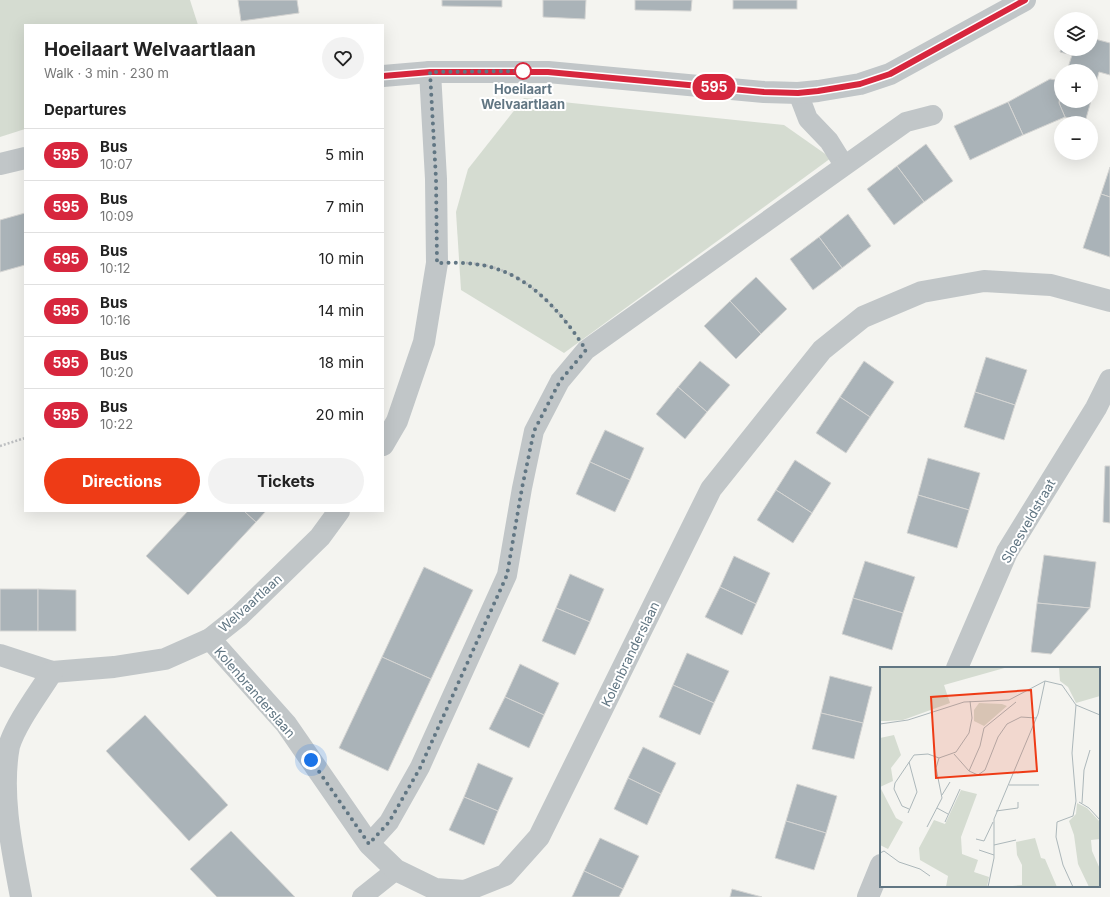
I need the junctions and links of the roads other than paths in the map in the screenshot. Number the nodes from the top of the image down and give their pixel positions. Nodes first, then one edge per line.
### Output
1 (1025, 0) edge
2 (430, 72) junction
3 (384, 76) edge
4 (798, 93) junction
5 (933, 115) dead end
6 (24, 158) edge
7 (0, 164) edge
8 (844, 165) junction
9 (1110, 302) edge
10 (1110, 380) edge
11 (384, 443) edge
12 (338, 512) edge
13 (210, 639) junction
14 (0, 655) edge
15 (957, 667) edge
16 (52, 672) junction
17 (369, 844) junction
18 (880, 867) edge
19 (396, 870) junction
20 (21, 897) edge
21 (362, 897) edge
22 (868, 897) edge

1 - 4 street
2 - 3 street
2 - 4 street
2 - 11 street
4 - 8 lane
5 - 8 lane
6 - 7 street
8 - 17 lane
9 - 19 street, Kolenbranderslaan
10 - 15 street, Sloesveldstraat
12 - 13 street, Welvaartlaan
13 - 16 street, Welvaartlaan
13 - 17 street, Kolenbranderslaan
14 - 16 street, Welvaartlaan
16 - 20 street
17 - 19 street, Kolenbranderslaan
18 - 22 street
19 - 21 lane

